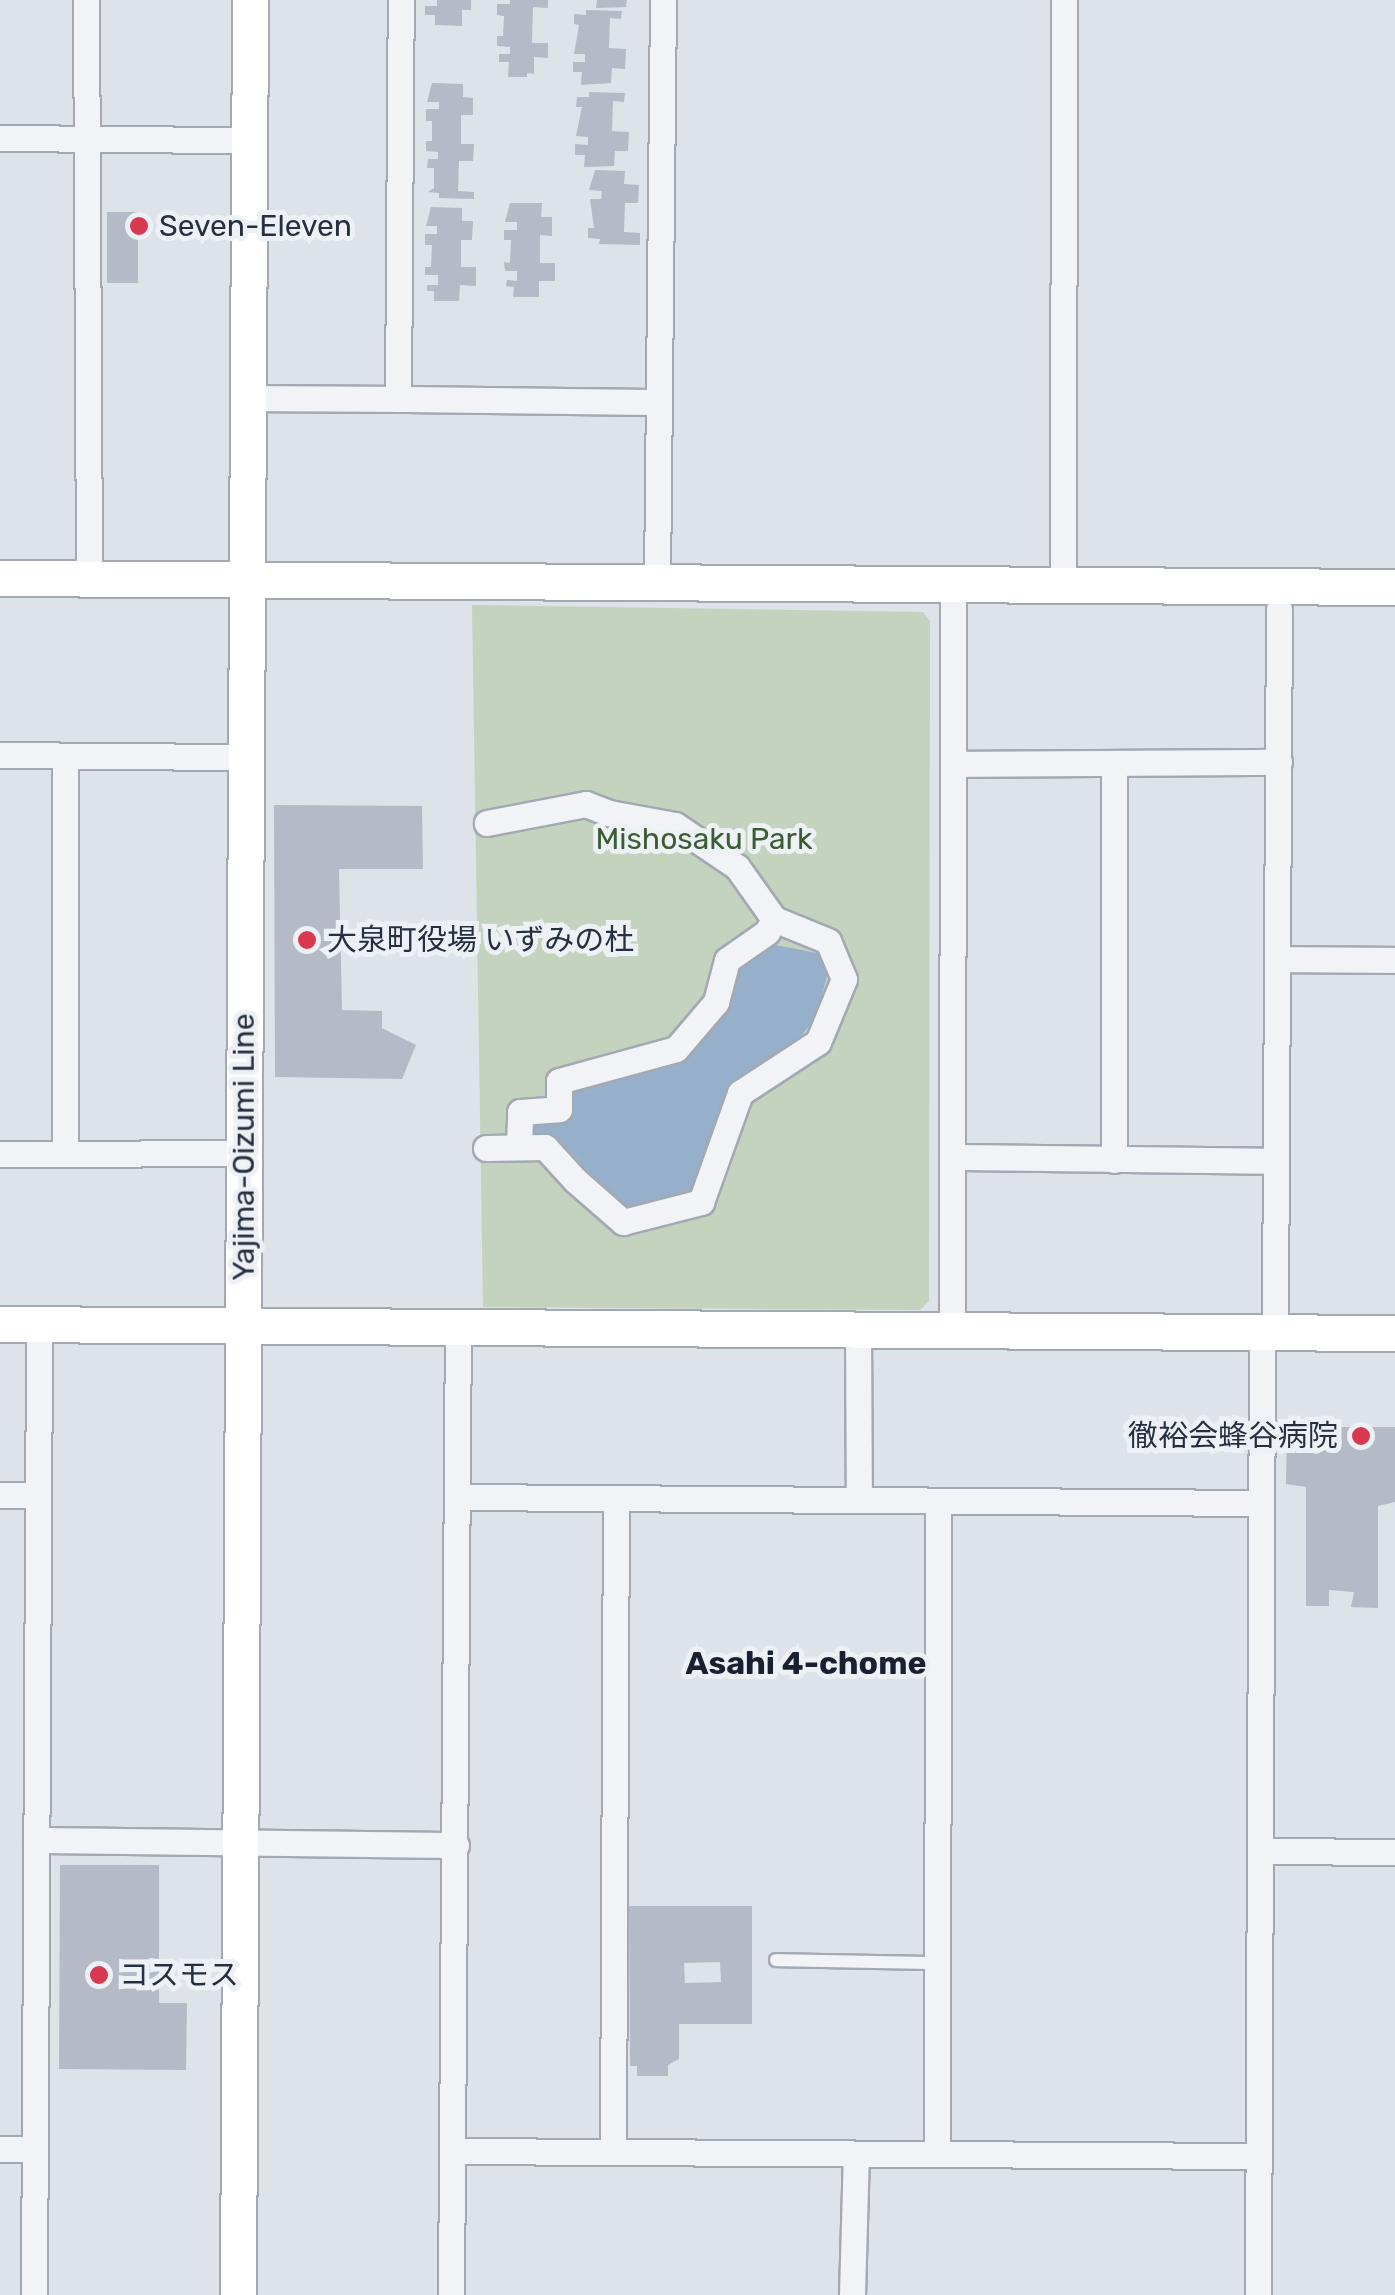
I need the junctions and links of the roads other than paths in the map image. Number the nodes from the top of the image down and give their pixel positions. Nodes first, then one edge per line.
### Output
1 (86, 0) edge
2 (250, 0) edge
3 (400, 0) edge
4 (663, 0) edge
5 (1064, 0) edge
6 (0, 138) edge
7 (86, 138) junction
8 (249, 140) junction
9 (250, 398) junction
10 (398, 399) junction
11 (658, 402) junction
12 (248, 577) junction
13 (0, 578) edge
14 (89, 579) junction
15 (657, 582) junction
16 (953, 584) junction
17 (1064, 585) junction
18 (1395, 587) edge
19 (1280, 609) dead end
20 (0, 755) edge
21 (65, 756) junction
22 (246, 757) junction
23 (1279, 762) junction
24 (1114, 763) junction
25 (953, 764) junction
26 (487, 822) dead end
27 (774, 919) junction
28 (1277, 959) junction
29 (1395, 960) edge
30 (486, 1148) dead end
31 (519, 1148) junction
32 (244, 1153) junction
33 (0, 1154) edge
34 (65, 1154) junction
35 (953, 1157) junction
36 (1114, 1160) junction
37 (1276, 1160) junction
38 (0, 1324) edge
39 (38, 1324) junction
40 (1268, 1324) junction
41 (243, 1326) junction
42 (458, 1328) junction
43 (858, 1330) junction
44 (952, 1331) junction
45 (1395, 1333) edge
46 (0, 1495) edge
47 (38, 1495) junction
48 (459, 1498) junction
49 (616, 1498) junction
50 (859, 1500) junction
51 (938, 1501) junction
52 (1258, 1503) junction
53 (36, 1840) junction
54 (241, 1844) junction
55 (456, 1846) junction
56 (1260, 1851) junction
57 (1395, 1852) edge
58 (776, 1960) dead end
59 (937, 1963) junction
60 (0, 2149) edge
61 (35, 2149) junction
62 (454, 2151) junction
63 (612, 2152) junction
64 (856, 2154) junction
65 (937, 2154) junction
66 (1257, 2156) junction
67 (34, 2295) edge
68 (238, 2295) edge
69 (451, 2295) edge
70 (852, 2295) edge
71 (1258, 2295) edge

1 - 7 street
2 - 8 street, Yajima-Oizumi Line
3 - 10 street
4 - 11 street
5 - 17 street
6 - 7 street
7 - 8 street
7 - 14 street
8 - 9 street, Yajima-Oizumi Line
9 - 10 street
9 - 12 street, Yajima-Oizumi Line
10 - 11 street
11 - 15 street
12 - 14 street
12 - 15 street
12 - 22 street, Yajima-Oizumi Line
13 - 14 street
15 - 16 street
16 - 17 street
16 - 25 street
17 - 18 street
19 - 23 street
20 - 21 street
21 - 22 street
21 - 34 street
22 - 32 street, Yajima-Oizumi Line
23 - 24 street
23 - 28 street
24 - 25 street
24 - 36 street
25 - 35 street
26 - 27 street
27 - 31 street
27 - 31 street
28 - 29 street
28 - 37 street
30 - 31 street
32 - 34 street
32 - 41 street, Yajima-Oizumi Line
33 - 34 street
35 - 36 street
35 - 44 street
36 - 37 street
37 - 40 street
38 - 39 street
39 - 41 street
39 - 47 street
40 - 44 street
40 - 45 street
40 - 52 street
41 - 42 street
41 - 54 street, Yajima-Oizumi Line
42 - 43 street
42 - 48 street
43 - 44 street
43 - 50 street
46 - 47 street
47 - 53 street
48 - 49 street
48 - 55 street
49 - 50 street
49 - 63 street
50 - 51 street
51 - 52 street
51 - 59 street
52 - 56 street
53 - 54 street
53 - 61 street
54 - 55 street
54 - 68 street, Yajima-Oizumi Line
55 - 62 street
56 - 57 street
56 - 66 street
58 - 59 lane
59 - 65 street
60 - 61 street
61 - 67 street
62 - 63 street
62 - 69 street
63 - 64 street
64 - 65 street
64 - 70 street
65 - 66 street
66 - 71 street

